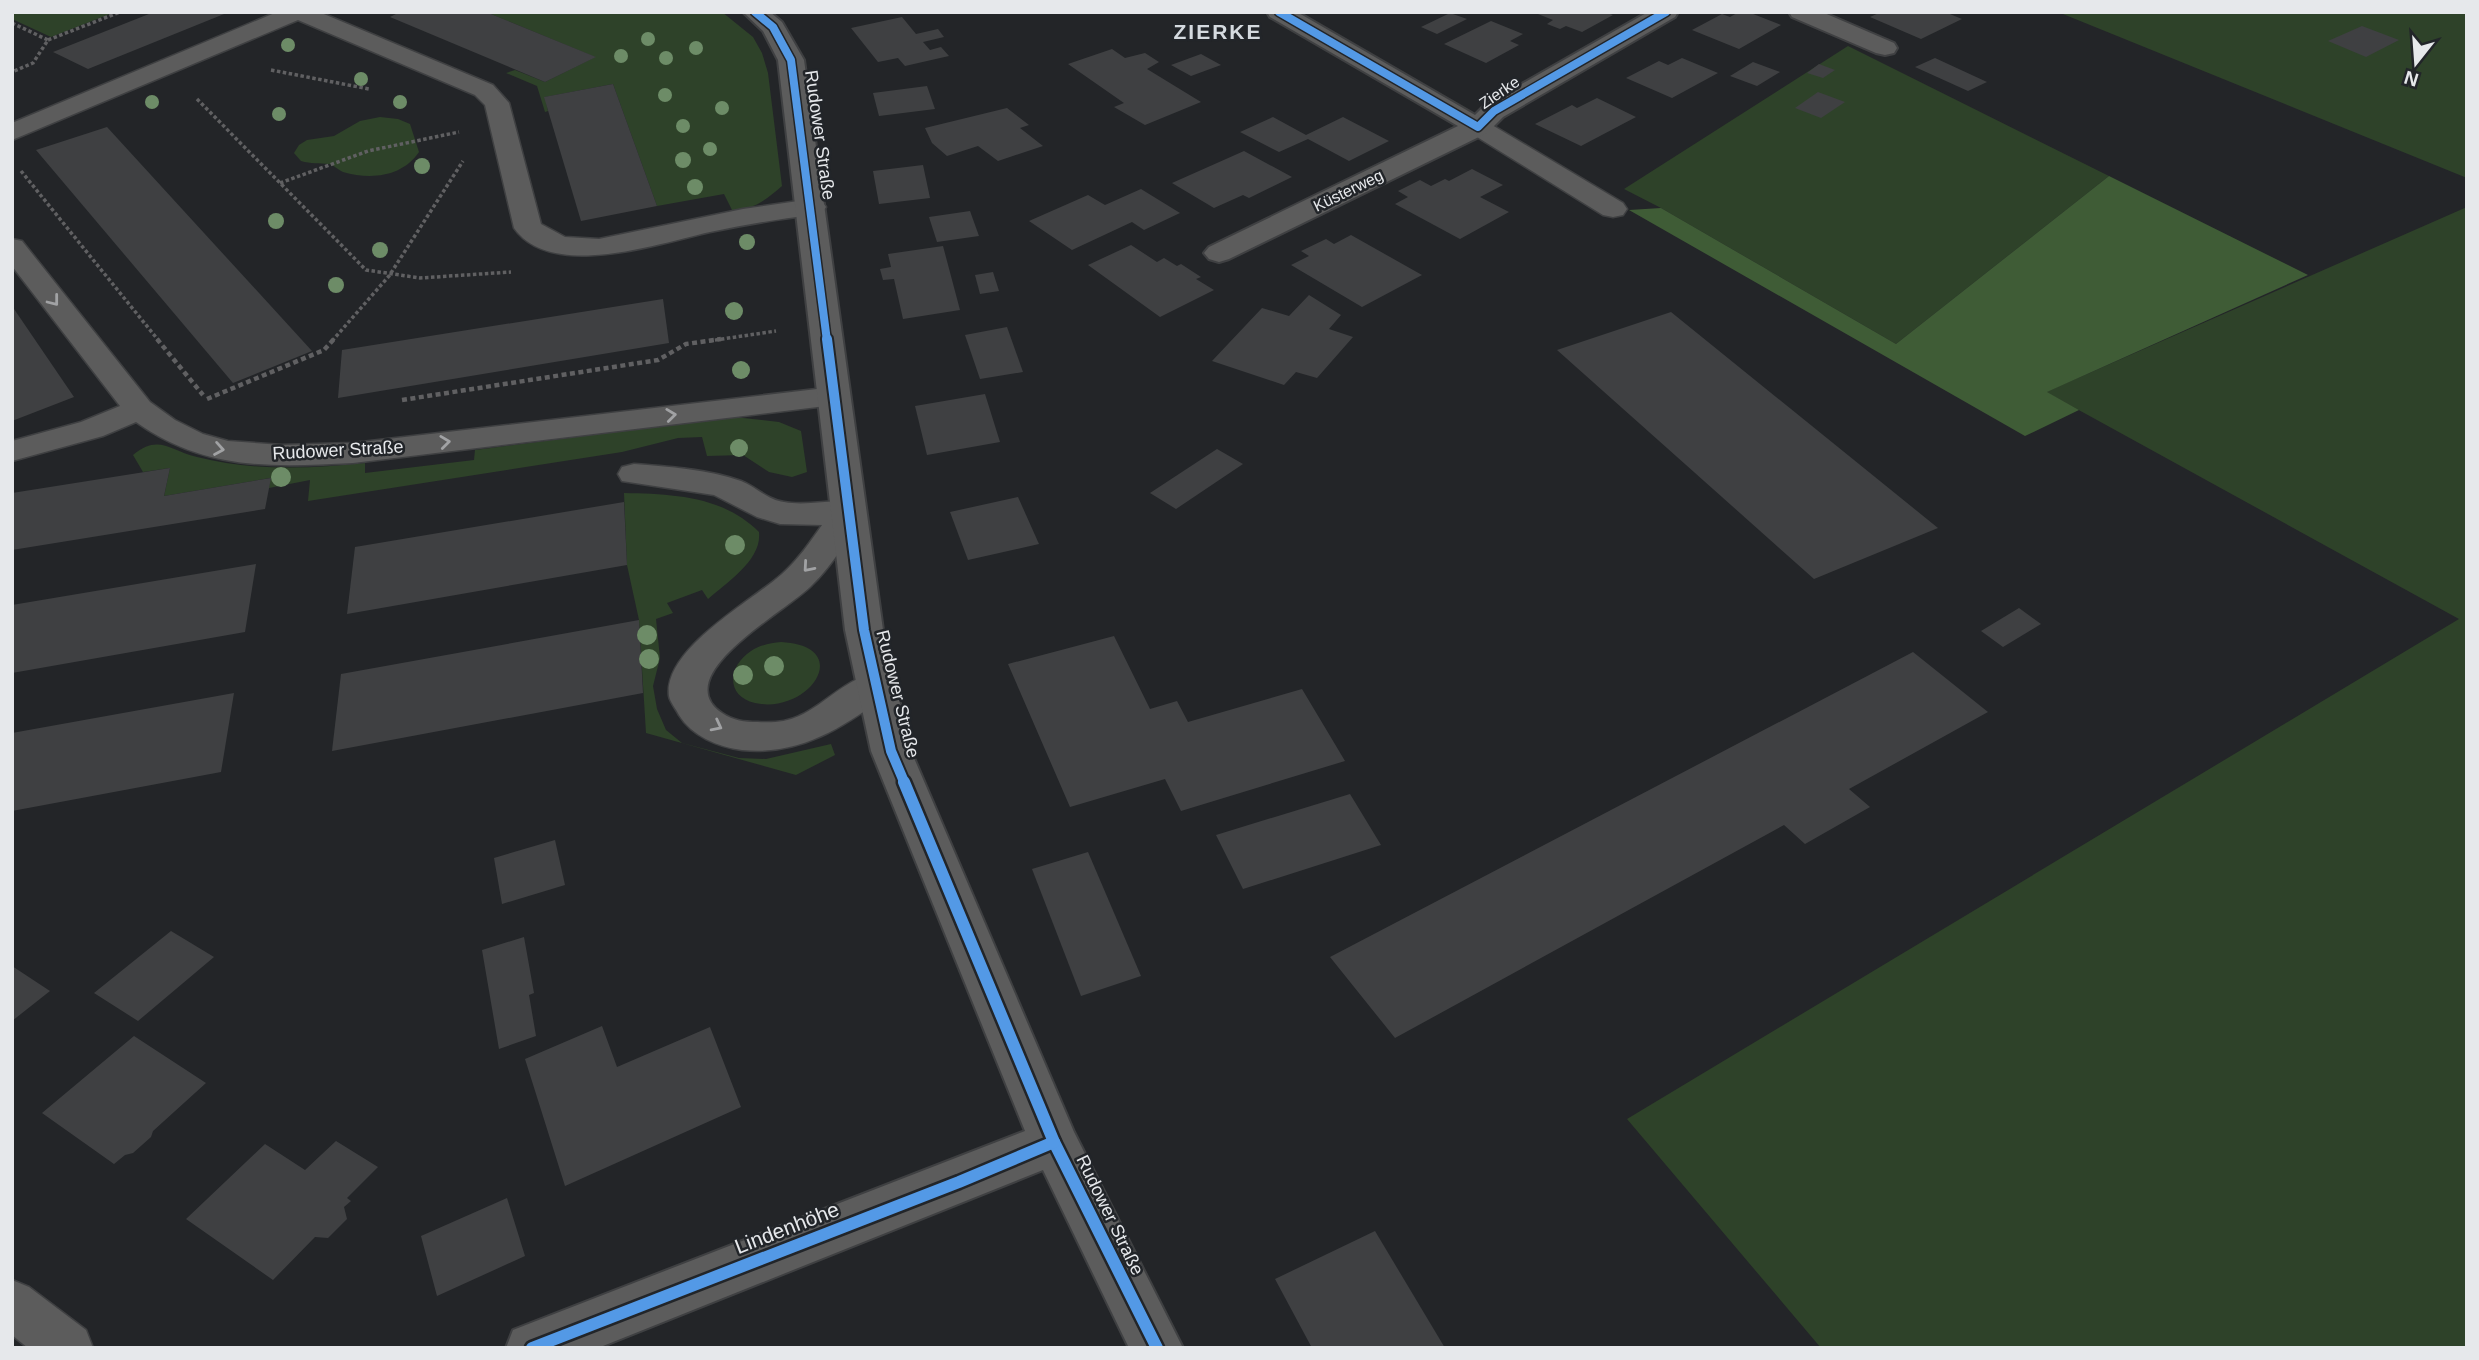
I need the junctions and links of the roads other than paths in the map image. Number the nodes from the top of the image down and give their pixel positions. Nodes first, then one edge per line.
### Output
1 (298, 12) edge
2 (755, 12) edge
3 (1279, 12) edge
4 (1666, 12) edge
5 (1801, 12) edge
6 (1885, 48) dead end
7 (1478, 127) junction
8 (12, 132) edge
9 (812, 207) junction
10 (1613, 209) dead end
11 (12, 247) edge
12 (1219, 253) dead end
13 (834, 396) junction
14 (139, 409) junction
15 (12, 451) edge
16 (634, 474) dead end
17 (848, 511) junction
18 (875, 685) junction
19 (1054, 1142) junction
20 (12, 1304) edge
21 (68, 1348) edge
22 (532, 1348) edge
23 (1157, 1348) edge

1 - 8 lane, Rudower Straße
1 - 9 lane, Rudower Straße
2 - 9 street, Rudower Straße
3 - 7 street, Zierke
4 - 7 street, Zierke
5 - 6 street
7 - 10 lane, Zierke
7 - 12 street, Küsterweg
9 - 13 street, Rudower Straße
11 -> 14 lane, Rudower Straße
14 -> 13 lane, Rudower Straße
13 - 17 street, Rudower Straße
14 - 15 lane
16 - 17 lane
17 - 18 street, Rudower Straße
17 -> 18 lane
18 - 19 street, Rudower Straße
19 - 22 street, Lindenhöhe
19 - 23 street, Rudower Straße
20 - 21 lane

